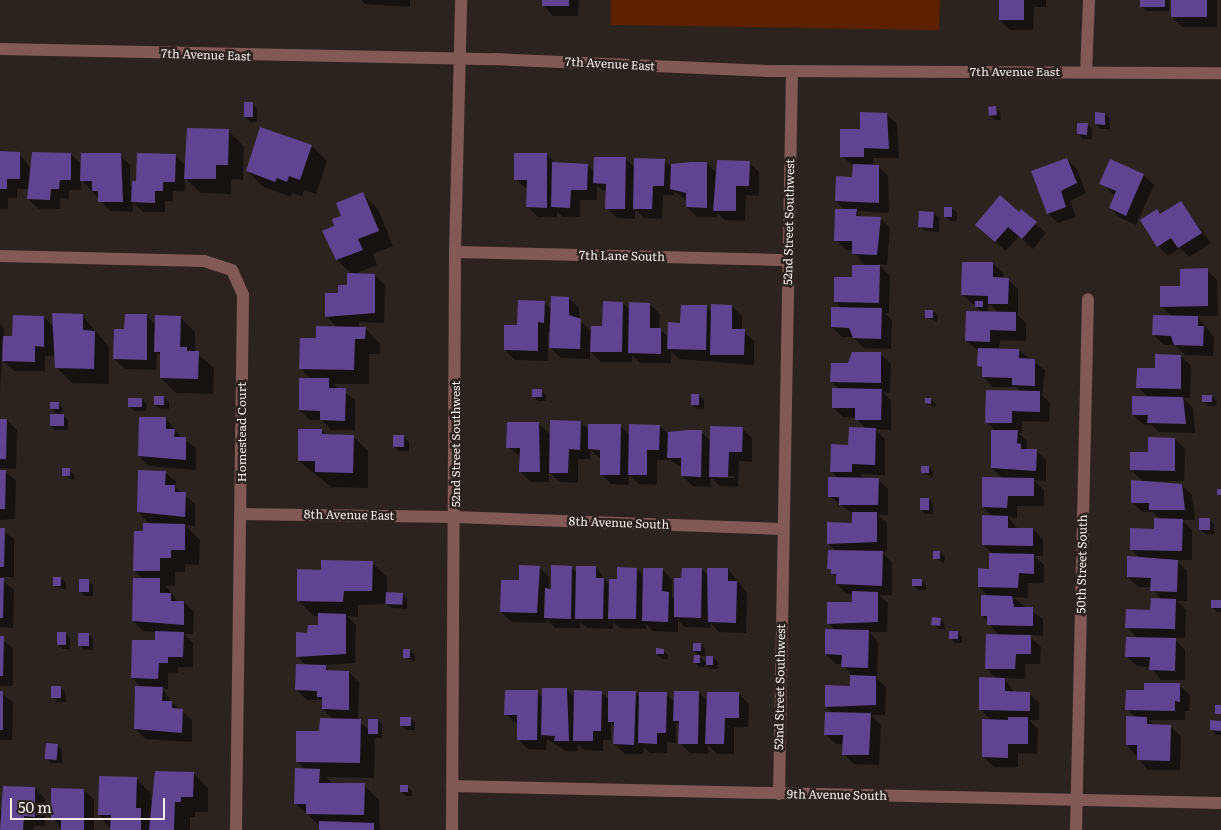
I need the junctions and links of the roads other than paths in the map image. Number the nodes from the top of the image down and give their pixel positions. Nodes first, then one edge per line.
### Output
1 (461, 0) edge
2 (1089, 0) edge
3 (0, 49) edge
4 (461, 58) junction
5 (792, 71) junction
6 (1086, 72) junction
7 (1221, 73) edge
8 (455, 252) junction
9 (0, 256) edge
10 (788, 260) junction
11 (1088, 299) dead end
12 (242, 514) junction
13 (456, 517) junction
14 (782, 529) junction
15 (452, 786) junction
16 (779, 794) junction
17 (1077, 800) junction
18 (1221, 803) edge
19 (236, 830) edge
20 (452, 830) edge
21 (1076, 830) edge

1 - 4 street, 52nd Street Southwest
2 - 6 street
3 - 4 street, 7th Avenue East
4 - 5 street, 7th Avenue East
4 - 8 street, 52nd Street Southwest
5 - 6 street, 7th Avenue East
5 - 10 street, 52nd Street Southwest
6 - 7 street, 7th Avenue East
8 - 10 street, 7th Lane South
8 - 13 street, 52nd Street Southwest
9 - 12 street, Homestead Court
10 - 14 street, 52nd Street Southwest
11 - 17 street, 50th Street South
12 - 13 street, 8th Avenue East
12 - 19 street, Homestead Court
13 - 14 street, 8th Avenue South
13 - 15 street, 52nd Street Southwest
14 - 16 street, 52nd Street Southwest
15 - 16 street, 9th Avenue South
15 - 20 street, 52nd Street Southwest
16 - 17 street, 9th Avenue South
17 - 18 street, 9th Avenue South
17 - 21 street, 50th Street South

